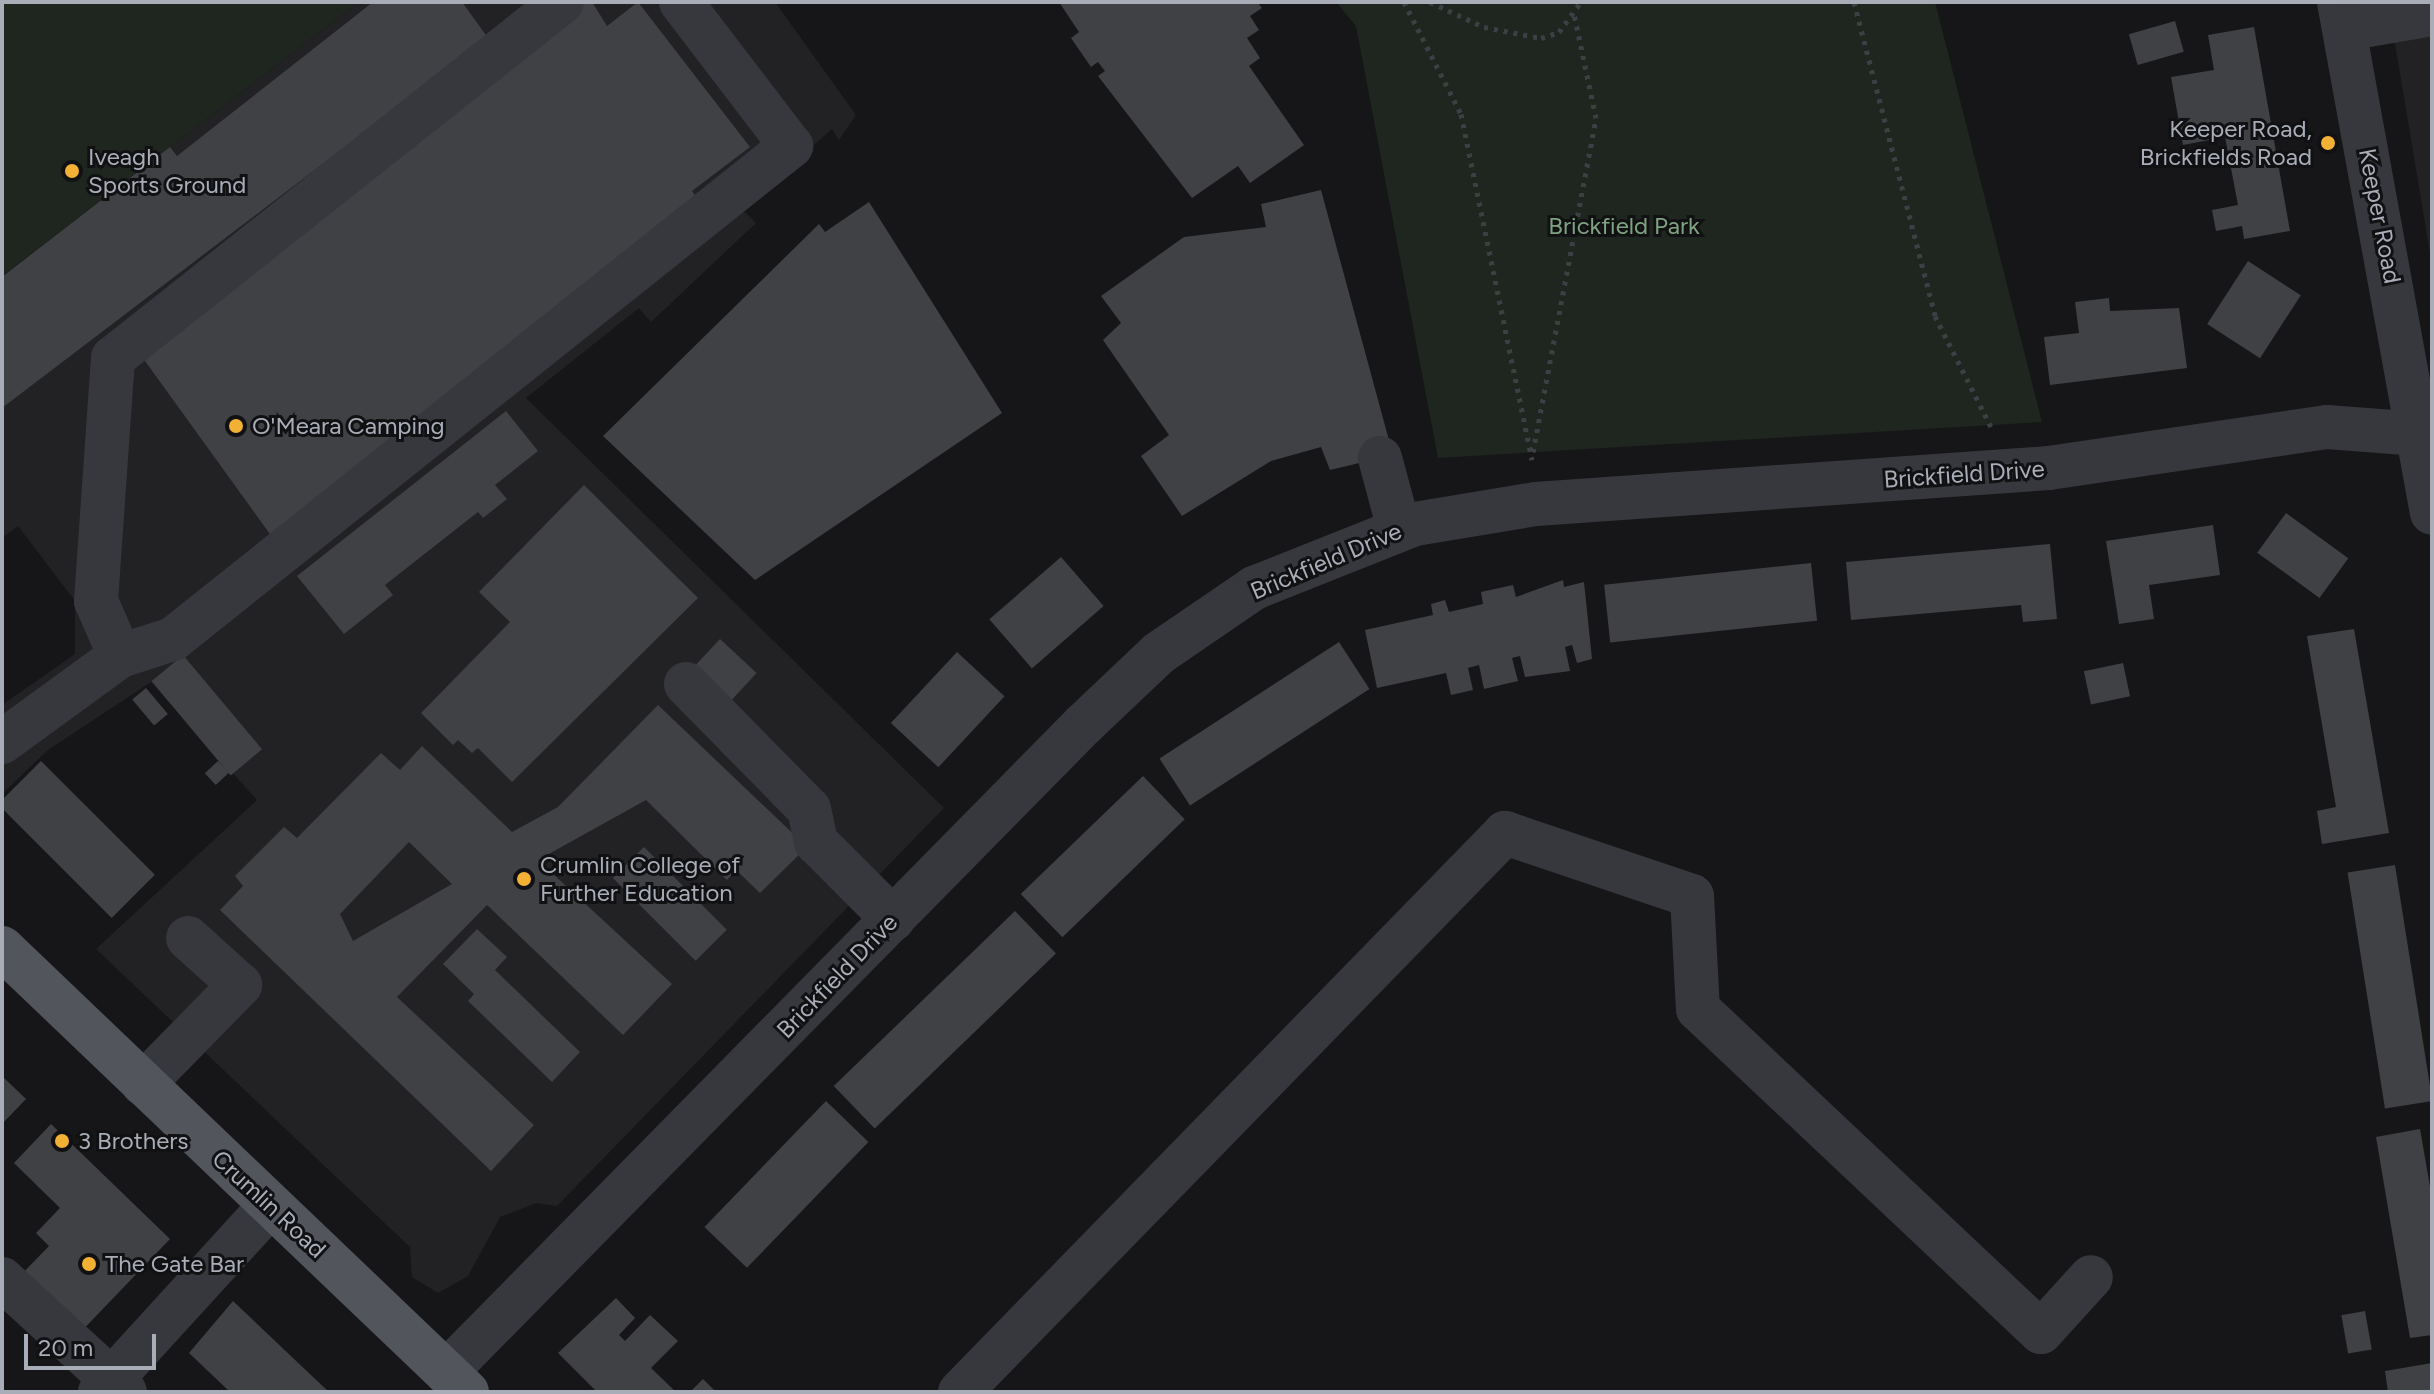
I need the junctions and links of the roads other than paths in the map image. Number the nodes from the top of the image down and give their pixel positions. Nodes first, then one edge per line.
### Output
1 (562, 2) edge
2 (681, 2) edge
3 (2432, 14) edge
4 (2342, 16) edge
5 (2426, 433) edge
6 (1380, 458) dead end
7 (2432, 513) edge
8 (1399, 529) junction
9 (120, 656) junction
10 (686, 684) dead end
11 (2, 742) edge
12 (893, 919) junction
13 (188, 938) dead end
14 (2, 948) edge
15 (143, 1084) junction
16 (270, 1206) junction
17 (2091, 1277) dead end
18 (2, 1279) edge
19 (457, 1382) edge
20 (112, 1388) edge
21 (960, 1392) edge

1 - 9 street
2 - 9 street
3 - 4 street
4 - 5 street, Keeper Road
5 - 7 street, Keeper Road
5 - 8 street, Brickfield Drive
6 - 8 street
8 - 12 street, Brickfield Drive
9 - 11 street
10 - 12 street
12 - 19 street, Brickfield Drive
13 - 15 street
14 - 15 main road, Crumlin Road
15 - 16 main road, Crumlin Road
16 - 19 main road, Crumlin Road
16 - 20 street
17 - 21 street
18 - 20 street

